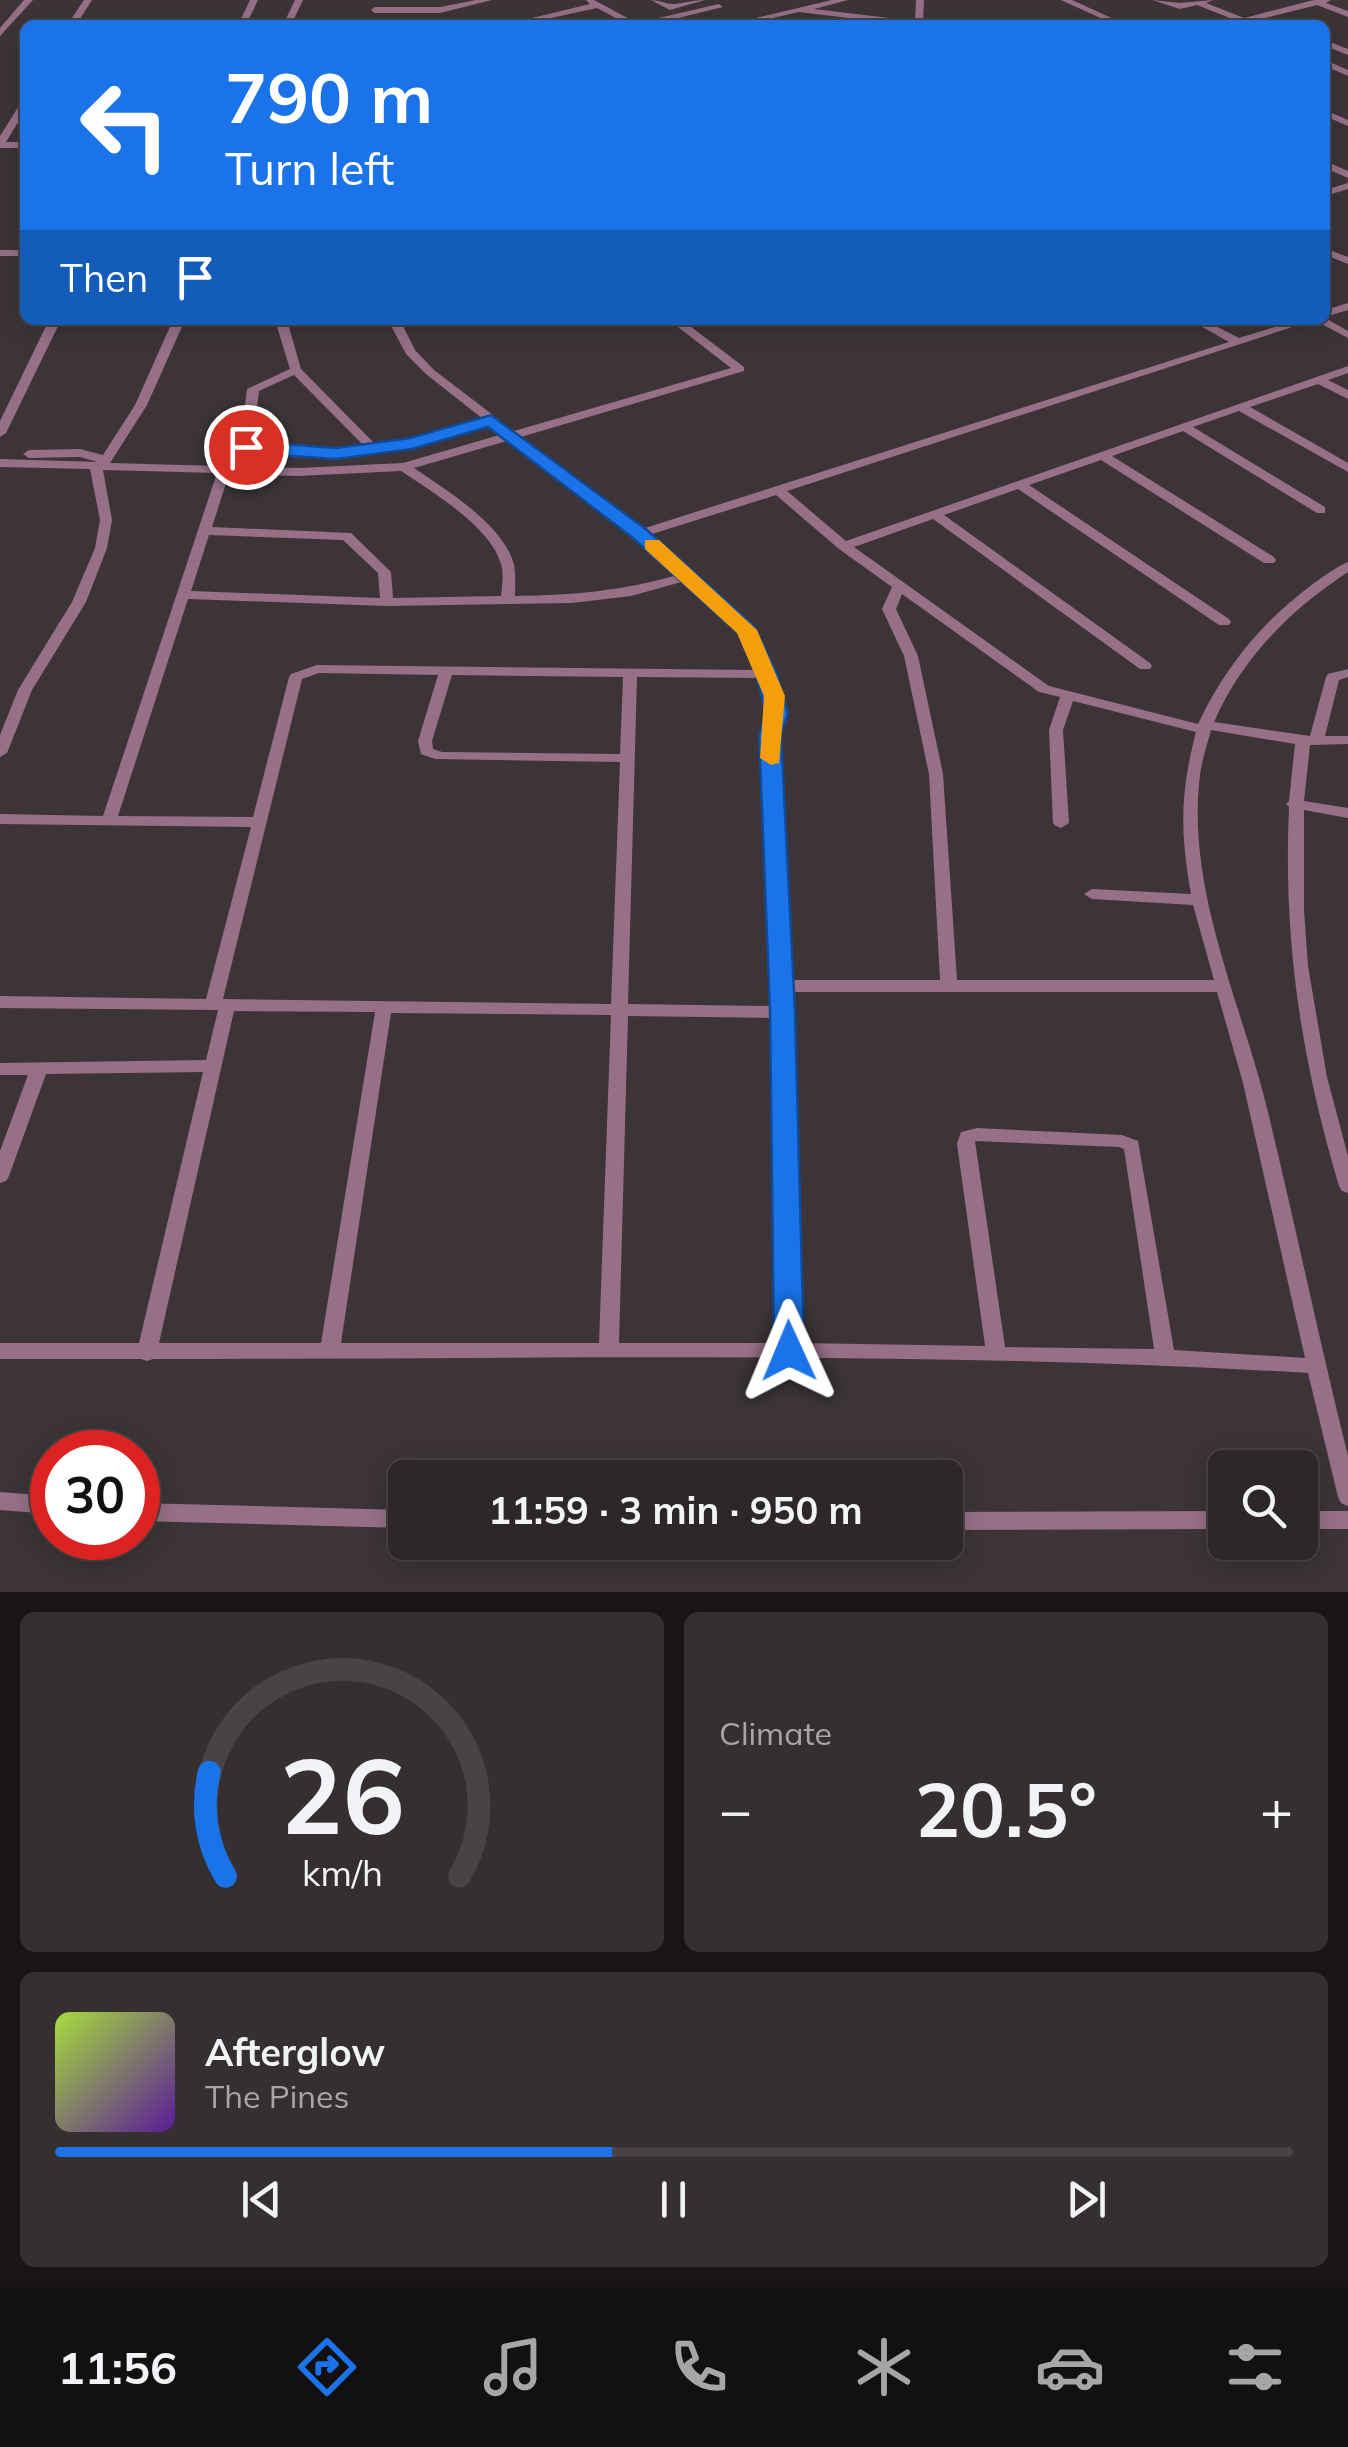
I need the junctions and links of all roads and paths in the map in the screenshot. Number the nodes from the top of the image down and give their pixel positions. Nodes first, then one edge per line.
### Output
1 (29, 0) edge
2 (488, 0) edge
3 (655, 0) edge
4 (704, 0) edge
5 (767, 0) edge
6 (844, 0) edge
7 (1065, 0) edge
8 (1156, 0) edge
9 (1319, 1) edge
10 (1205, 2) edge
11 (593, 3) edge
12 (377, 5) edge
13 (794, 11) junction
14 (568, 12) junction
15 (1348, 14) edge
16 (530, 20) edge
17 (579, 20) edge
18 (627, 20) edge
19 (660, 20) edge
20 (753, 20) edge
21 (881, 20) edge
22 (1111, 20) edge
23 (1244, 20) joint
24 (0, 33) edge
25 (20, 114) edge
26 (0, 144) edge
27 (1332, 254) dead end
28 (1348, 261) edge
29 (1331, 311) edge
30 (53, 325) edge
31 (177, 325) edge
32 (282, 325) edge
33 (396, 325) edge
34 (682, 325) edge
35 (1206, 325) edge
36 (1292, 325) edge
37 (1348, 335) edge
38 (1238, 342) junction
39 (1348, 368) edge
40 (296, 370) junction
41 (1318, 379) junction
42 (1348, 396) edge
43 (1242, 408) junction
44 (491, 420) junction
45 (1186, 428) junction
46 (0, 433) edge
47 (513, 436) junction
48 (372, 447) junction
49 (0, 453) edge
50 (1104, 456) junction
51 (101, 463) junction
52 (0, 464) edge
53 (404, 467) junction
54 (224, 468) junction
55 (1348, 468) edge
56 (1020, 485) junction
57 (778, 491) junction
58 (1320, 510) dead end
59 (936, 515) junction
60 (206, 530) junction
61 (640, 534) junction
62 (844, 546) junction
63 (1269, 560) dead end
64 (1348, 566) edge
65 (690, 576) junction
66 (898, 588) junction
67 (184, 595) junction
68 (508, 597) junction
69 (387, 602) junction
70 (1224, 622) dead end
71 (1145, 666) dead end
72 (446, 672) junction
73 (1348, 673) edge
74 (766, 674) junction
75 (630, 675) junction
76 (1067, 698) junction
77 (1204, 728) junction
78 (1310, 740) junction
79 (1348, 740) edge
80 (0, 753) edge
81 (626, 758) junction
82 (1294, 804) junction
83 (1348, 813) edge
84 (0, 819) edge
85 (109, 820) junction
86 (259, 822) junction
87 (1061, 823) dead end
88 (1092, 894) dead end
89 (1200, 900) junction
90 (948, 985) junction
91 (781, 986) junction
92 (1224, 986) junction
93 (0, 1002) edge
94 (220, 1006) junction
95 (384, 1006) junction
96 (621, 1008) junction
97 (782, 1012) junction
98 (215, 1066) junction
99 (0, 1069) edge
100 (39, 1069) junction
101 (0, 1176) edge
102 (1348, 1186) edge
103 (330, 1349) junction
104 (609, 1350) junction
105 (0, 1351) edge
106 (789, 1351) junction
107 (147, 1353) junction
108 (996, 1355) junction
109 (1165, 1357) junction
110 (1315, 1366) junction
111 (1348, 1498) edge
112 (0, 1502) edge
113 (30, 1504) edge
114 (160, 1513) edge
115 (388, 1519) edge
116 (1208, 1520) edge
117 (1318, 1520) edge
118 (1348, 1520) edge
119 (963, 1521) edge

1 - 24 street
2 - 12 street
3 - 4 street
4 - 19 street
5 - 13 street
6 - 13 street
7 - 22 street
8 - 10 street
9 - 15 street
9 - 23 street
10 - 23 street
11 - 14 street
11 - 18 street
13 - 20 street
13 - 21 street
14 - 16 street
14 - 17 street
25 - 26 street
27 - 28 street
29 - 37 street
30 - 46 street
31 - 51 street
32 - 40 street
33 - 44 street
34 - 47 street
35 - 38 street
36 - 38 street
38 - 57 street
39 - 41 street
40 - 48 street
40 - 48 street
41 - 42 street
41 - 43 street
43 - 45 street
43 - 55 street
44 - 47 street
44 - 48 street
45 - 50 street
45 - 58 street
47 - 53 street
47 - 61 street
49 - 51 street
50 - 56 street
50 - 63 street
51 - 52 street
51 - 54 street
51 - 80 street
53 - 54 street
53 - 68 street
54 - 60 street
56 - 59 street
56 - 70 street
57 - 61 street
57 - 62 street
59 - 62 street
59 - 71 street
60 - 67 street
60 - 69 street
61 - 65 street
62 - 66 street
64 - 77 street
65 - 68 street
65 - 74 street
66 - 76 street
66 - 90 street
67 - 69 street
67 - 85 street
68 - 69 street
72 - 75 street
72 - 81 street
72 - 86 street
73 - 78 street
74 - 75 street
74 - 91 street
75 - 81 street
76 - 77 street
76 - 87 street
77 - 78 street
77 - 89 street
78 - 79 street
78 - 82 street
81 - 96 street
82 - 83 street
82 - 102 street
84 - 85 street
85 - 86 street
86 - 94 street
88 - 89 street
89 - 92 street
90 - 91 street
90 - 92 street
91 - 97 street
92 - 110 street
93 - 94 street
94 - 95 street
94 - 98 street
95 - 96 street
95 - 103 street
96 - 97 street
96 - 104 street
97 - 106 street
98 - 100 street
98 - 107 street
99 - 100 street
100 - 101 street
103 - 104 street
103 - 107 street
104 - 106 street
105 - 107 street
106 - 108 street
108 - 109 street
108 - 109 street
109 - 110 street
110 - 111 street
112 - 113 street
114 - 115 street
116 - 119 street
117 - 118 street

